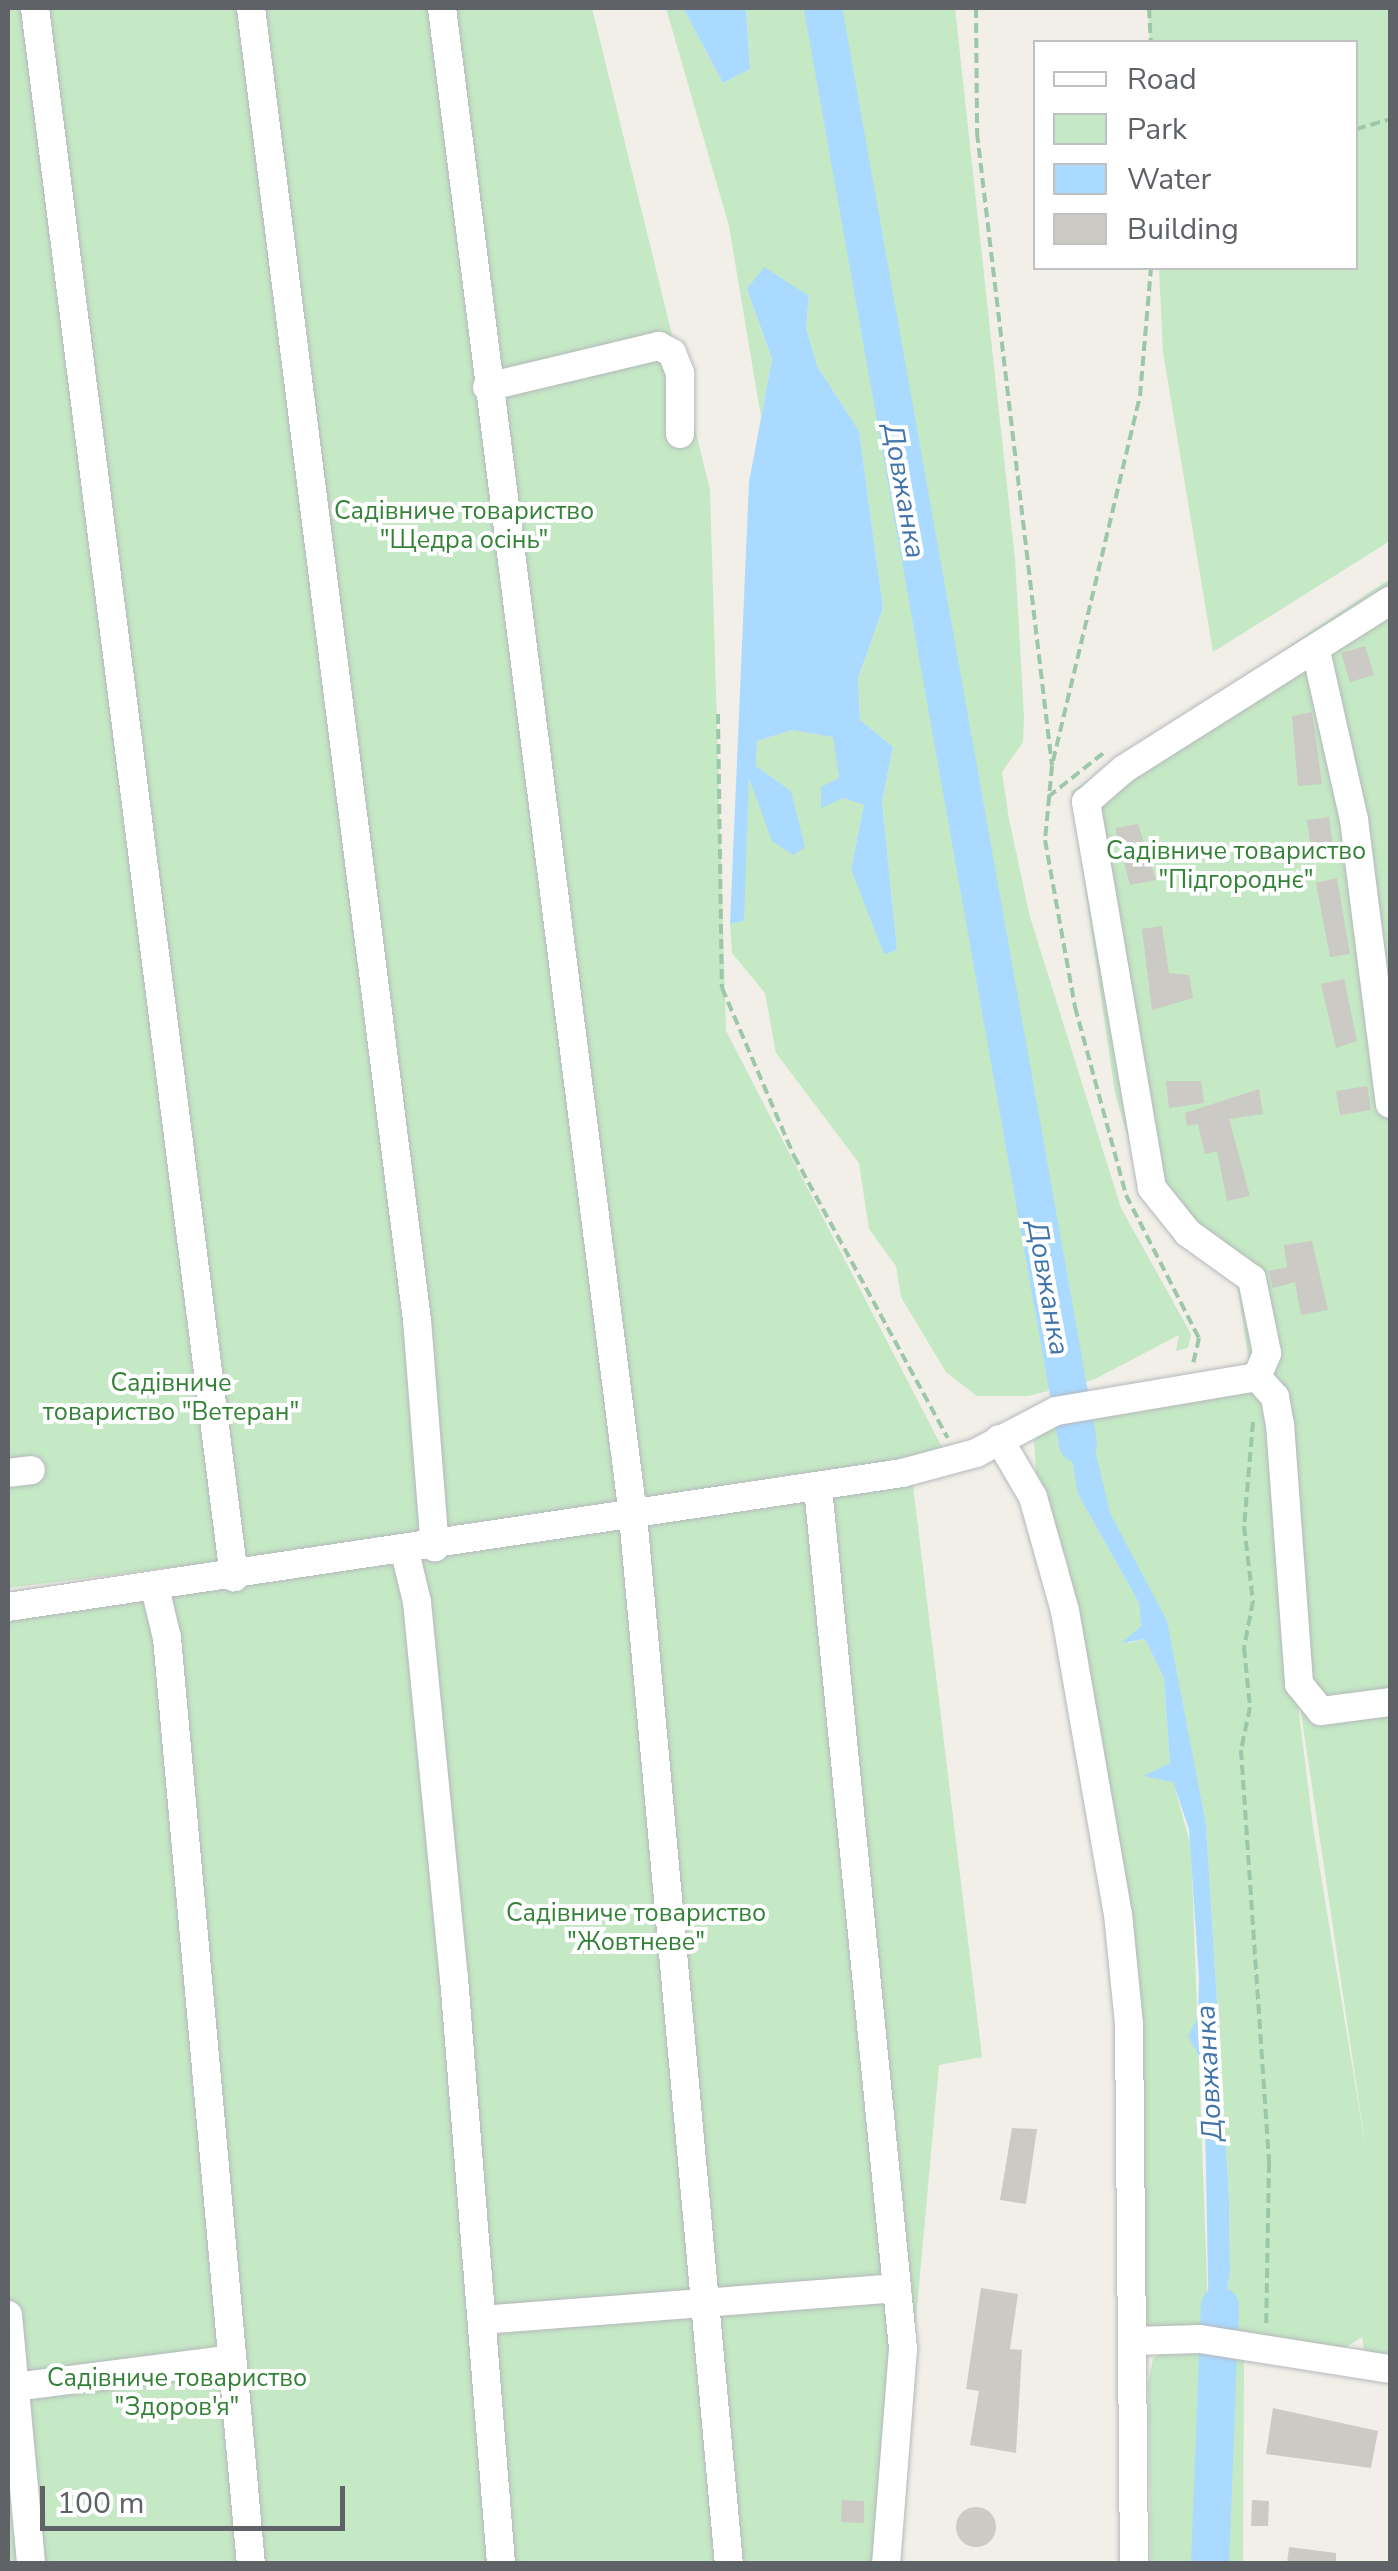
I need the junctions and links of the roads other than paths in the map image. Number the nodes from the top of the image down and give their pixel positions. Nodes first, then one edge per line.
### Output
1 (35, 8) edge
2 (251, 8) edge
3 (442, 8) edge
4 (487, 386) junction
5 (680, 434) dead end
6 (1390, 601) edge
7 (1316, 651) junction
8 (1390, 1104) edge
9 (1257, 1377) junction
10 (999, 1439) junction
11 (818, 1488) junction
12 (633, 1516) junction
13 (436, 1547) junction
14 (405, 1552) junction
15 (234, 1577) junction
16 (156, 1588) junction
17 (8, 1607) edge
18 (1390, 1702) edge
19 (894, 2288) junction
20 (707, 2301) junction
21 (8, 2315) edge
22 (482, 2320) junction
23 (1134, 2341) junction
24 (232, 2360) junction
25 (1390, 2369) edge
26 (14, 2387) junction
27 (30, 2564) edge
28 (251, 2564) edge
29 (501, 2564) edge
30 (728, 2564) edge
31 (886, 2564) edge
32 (1134, 2564) edge

1 - 15 street
2 - 13 street
3 - 4 street
4 - 5 street
4 - 12 street
6 - 7 street
7 - 8 street
7 - 9 street
9 - 10 street
9 - 18 street
10 - 11 street
10 - 23 street
11 - 12 street
11 - 19 street
12 - 13 street
12 - 20 street
13 - 14 street
14 - 15 street
14 - 22 street
15 - 16 street
16 - 17 street
16 - 24 street
19 - 20 street
19 - 31 street
20 - 22 street
20 - 30 street
21 - 26 street
22 - 29 street
23 - 25 street
23 - 32 street
24 - 26 street
24 - 28 street
26 - 27 street

